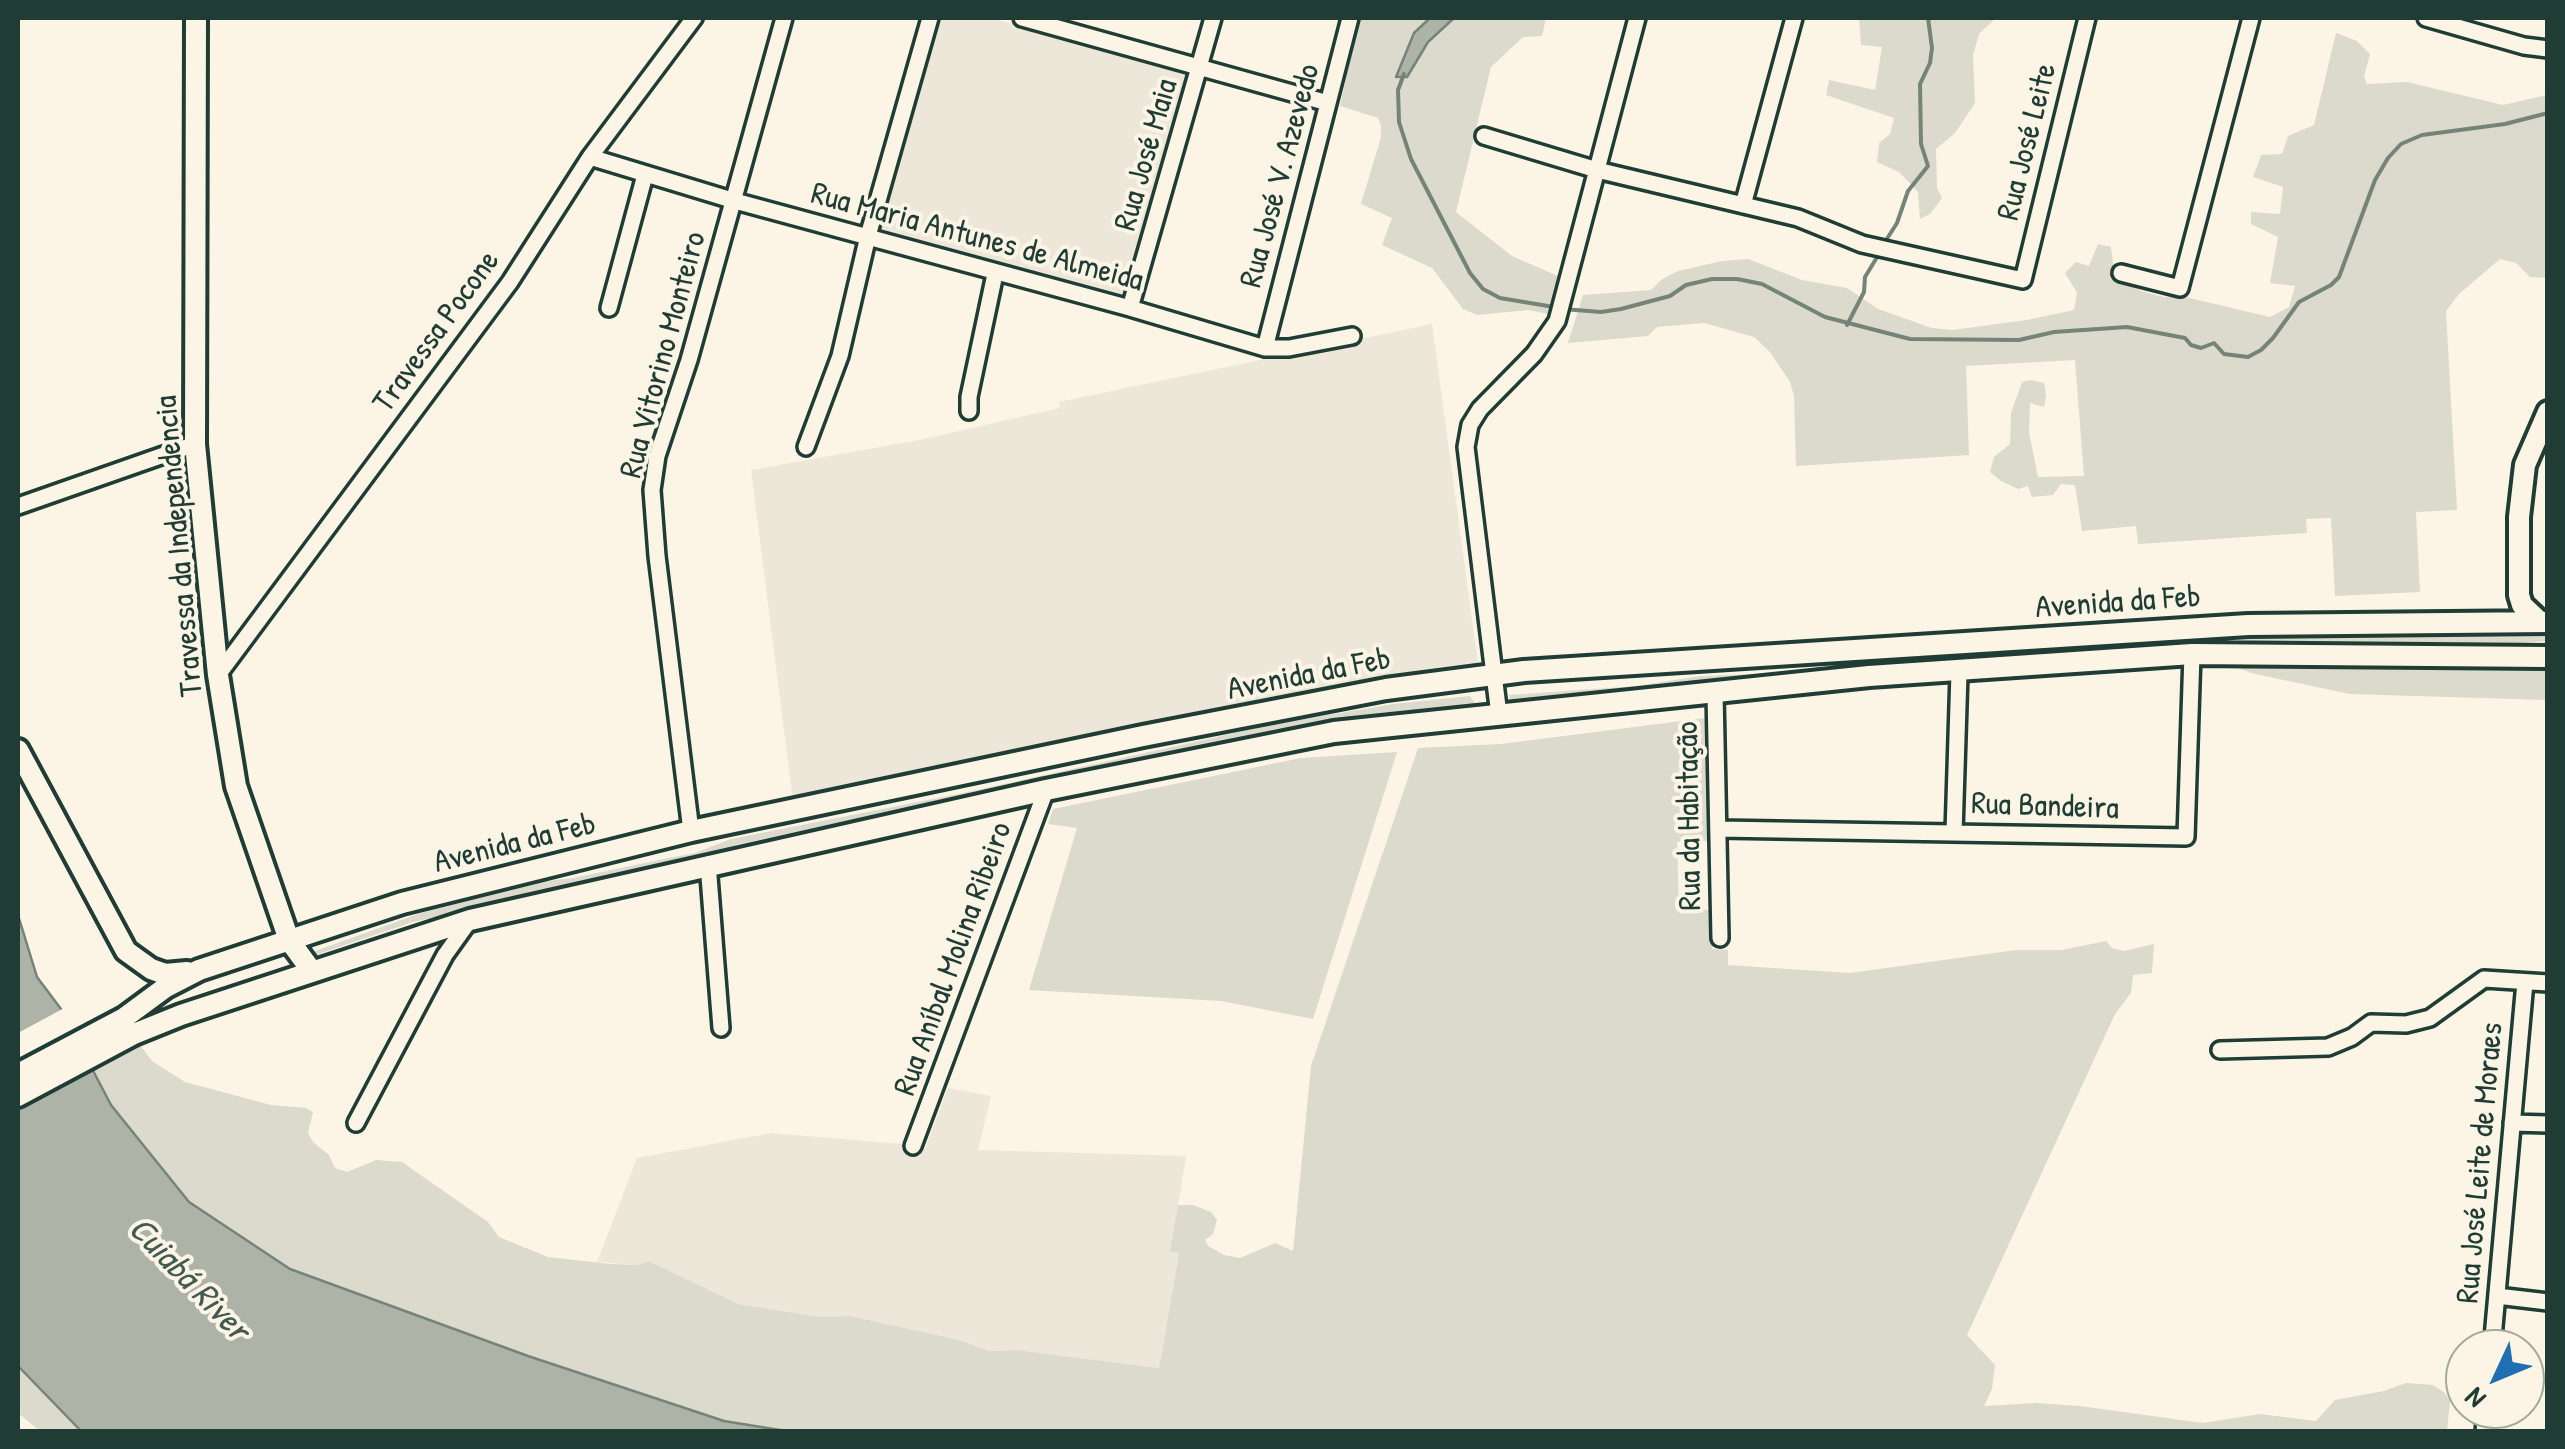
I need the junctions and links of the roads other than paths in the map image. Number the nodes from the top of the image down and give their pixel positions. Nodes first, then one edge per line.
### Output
1 (196, 18) edge
2 (694, 18) edge
3 (784, 18) edge
4 (930, 18) edge
5 (1022, 18) edge
6 (1213, 18) edge
7 (1350, 18) edge
8 (1637, 18) edge
9 (1794, 18) edge
10 (2087, 18) edge
11 (2251, 18) edge
12 (2426, 18) edge
13 (2455, 22) edge
14 (1067, 23) edge
15 (2548, 49) edge
16 (1202, 66) junction
17 (1328, 102) junction
18 (1484, 136) dead end
19 (590, 157) junction
20 (1597, 170) junction
21 (644, 175) junction
22 (735, 202) junction
23 (1743, 205) junction
24 (868, 236) junction
25 (2122, 273) dead end
26 (996, 274) junction
27 (610, 308) dead end
28 (1130, 308) junction
29 (1352, 336) dead end
30 (1264, 348) junction
31 (969, 411) dead end
32 (2548, 412) edge
33 (195, 444) junction
34 (2540, 445) edge
35 (806, 447) dead end
36 (18, 506) edge
37 (2517, 582) junction
38 (2484, 621) junction
39 (2544, 622) edge
40 (2192, 654) junction
41 (2548, 657) edge
42 (1959, 672) junction
43 (218, 675) junction
44 (1496, 675) junction
45 (1715, 693) junction
46 (1499, 715) junction
47 (18, 750) edge
48 (1046, 790) junction
49 (1719, 829) junction
50 (691, 831) junction
51 (1954, 832) junction
52 (708, 864) junction
53 (470, 920) junction
54 (427, 933) junction
55 (1720, 938) dead end
56 (289, 940) junction
57 (445, 955) junction
58 (199, 970) junction
59 (311, 970) junction
60 (2524, 982) junction
61 (2548, 983) edge
62 (129, 1026) junction
63 (721, 1028) dead end
64 (2220, 1050) dead end
65 (18, 1074) edge
66 (18, 1096) edge
67 (356, 1123) dead end
68 (2512, 1123) junction
69 (2548, 1124) edge
70 (914, 1146) dead end
71 (2496, 1296) junction
72 (2548, 1302) edge
73 (2494, 1329) edge

1 - 33 main road, Travessa da Independencia
2 - 19 street, Travessa Pocone
3 - 22 street, Rua Vitorino Monteiro
4 - 24 street
5 - 14 street
6 - 16 street, Rua José Maia
7 - 17 street, Rua José V. Azevedo
8 - 20 street
9 - 23 street
10 - 23 street, Rua José Leite
11 - 25 street
12 - 13 street
13 - 15 street
14 - 16 street
16 - 17 street
16 - 28 street, Rua José Maia
17 - 30 street, Rua José V. Azevedo
18 - 20 street
19 - 21 street, Rua Maria Antunes de Almeida
19 - 43 street, Travessa Pocone
20 - 23 street
20 - 44 street
21 - 22 street, Rua Maria Antunes de Almeida
21 - 27 street
22 - 24 street, Rua Maria Antunes de Almeida
22 - 50 street, Rua Vitorino Monteiro
24 - 26 street, Rua Maria Antunes de Almeida
24 - 35 street
26 - 28 street, Rua Maria Antunes de Almeida
26 - 31 street
28 - 30 street, Rua Maria Antunes de Almeida
29 - 30 street, Rua Maria Antunes de Almeida
32 - 34 main road
33 - 36 street
33 - 43 main road, Travessa da Independencia
34 - 37 main road
37 - 38 main road
37 - 39 main road
38 - 39 main road, Avenida da Feb
38 - 44 main road, Avenida da Feb
40 - 41 main road, Avenida da Feb
40 - 42 main road, Avenida da Feb
40 - 51 street, Rua Bandeira
42 - 45 main road, Avenida da Feb
42 - 51 street
43 - 56 main road, Travessa da Independencia
44 - 46 street
44 - 50 main road, Avenida da Feb
45 - 46 main road, Avenida da Feb
45 - 49 street, Rua da Habitação
46 - 48 main road, Avenida da Feb
47 - 58 main road
48 - 52 main road, Avenida da Feb
48 - 70 street, Rua Aníbal Molina Ribeiro
49 - 51 street, Rua Bandeira
49 - 55 street, Rua da Habitação
50 - 56 main road, Avenida da Feb
52 - 53 main road, Avenida da Feb
52 - 63 street
53 - 54 main road, Avenida da Feb
53 - 57 street
54 - 57 street
54 - 59 main road, Avenida da Feb
56 - 58 main road, Avenida da Feb
56 - 59 main road, Travessa da Independencia
57 - 67 street
58 - 62 main road, Avenida da Feb
59 - 62 main road, Avenida da Feb
60 - 61 street
60 - 64 street
60 - 68 street, Rua José Leite de Moraes
62 - 65 main road
62 - 66 main road
68 - 69 street
68 - 71 street, Rua José Leite de Moraes
71 - 72 street
71 - 73 street, Rua José Leite de Moraes

